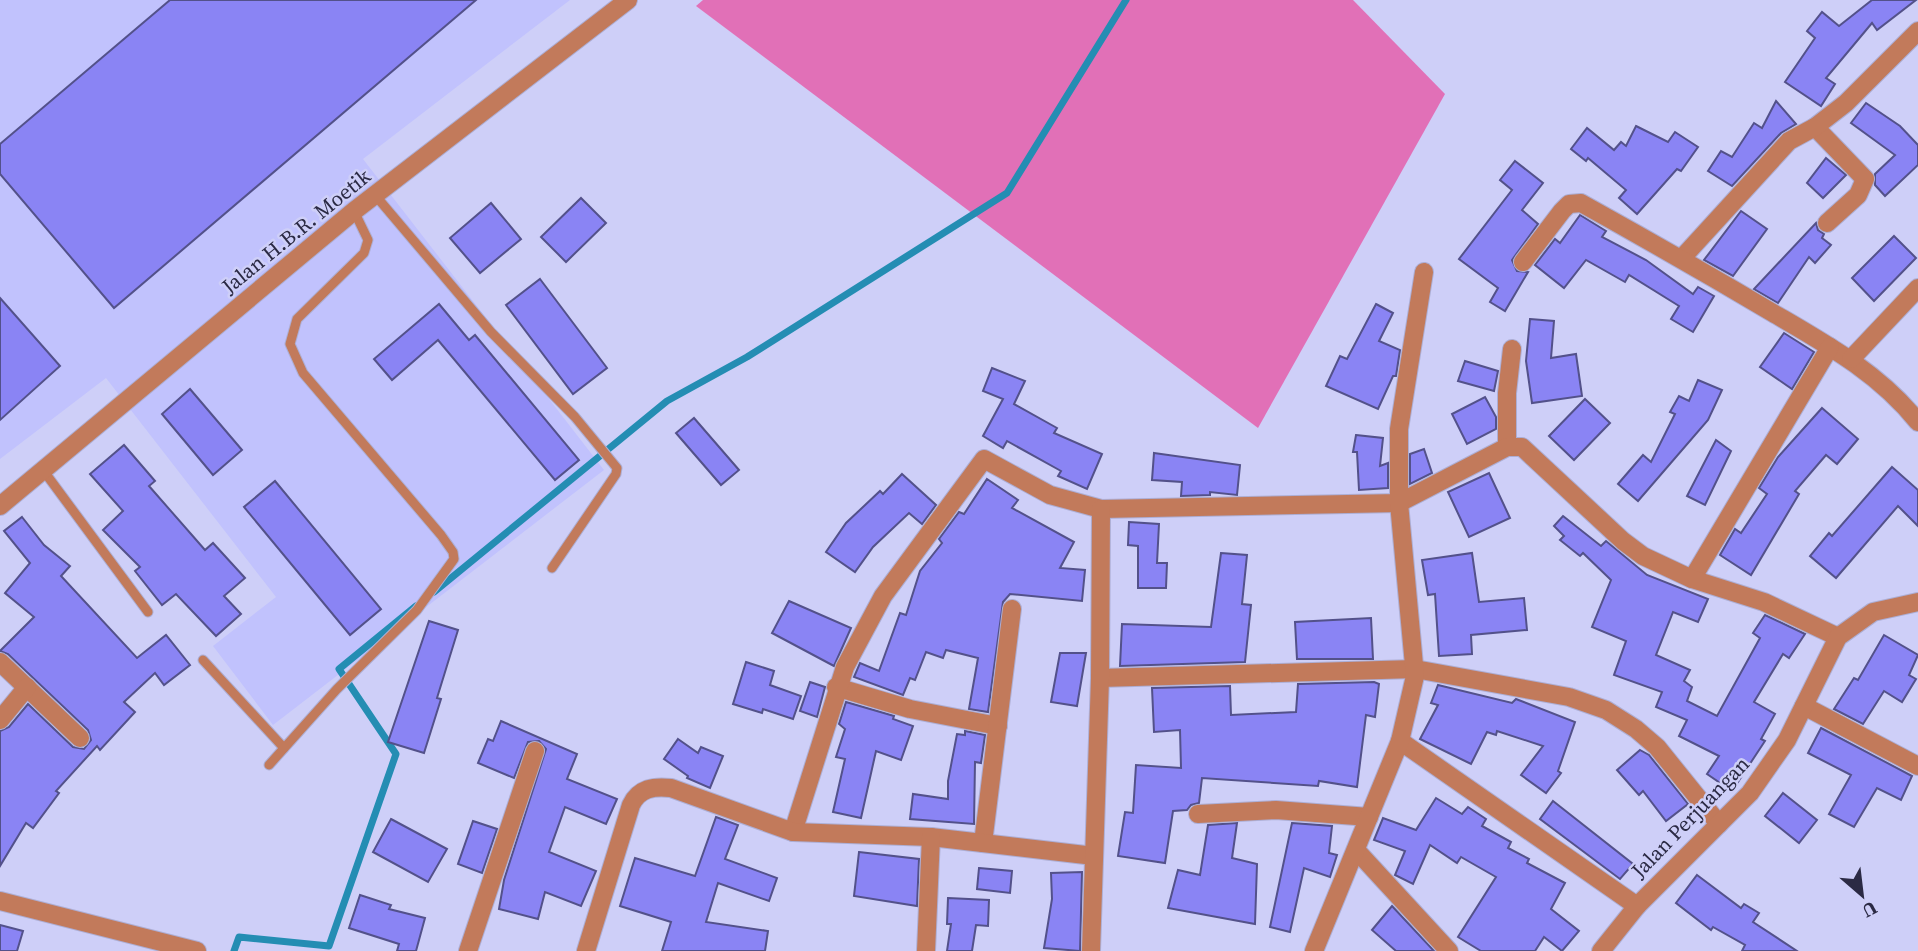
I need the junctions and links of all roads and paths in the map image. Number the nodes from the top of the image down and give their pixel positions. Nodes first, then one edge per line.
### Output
1 (628, 0) edge
2 (1918, 31) edge
3 (1815, 127) junction
4 (374, 195) junction
5 (354, 211) junction
6 (1827, 223) dead end
7 (1682, 258) junction
8 (1523, 262) dead end
9 (1424, 272) dead end
10 (1918, 288) edge
11 (1830, 347) junction
12 (1512, 349) dead end
13 (1851, 359) junction
14 (1918, 422) edge
15 (1507, 447) junction
16 (43, 470) junction
17 (1399, 503) junction
18 (0, 506) edge
19 (1101, 509) junction
20 (552, 568) dead end
21 (1692, 579) junction
22 (1918, 602) edge
23 (1012, 608) dead end
24 (148, 612) dead end
25 (1838, 637) junction
26 (203, 660) dead end
27 (0, 662) edge
28 (1415, 669) junction
29 (1100, 678) junction
30 (27, 687) junction
31 (836, 687) junction
32 (1804, 706) junction
33 (0, 720) edge
34 (998, 726) junction
35 (80, 738) dead end
36 (1400, 741) junction
37 (284, 748) junction
38 (535, 751) dead end
39 (269, 765) dead end
40 (1918, 766) edge
41 (1198, 814) dead end
42 (1369, 817) junction
43 (1719, 824) junction
44 (793, 832) junction
45 (931, 837) junction
46 (983, 843) junction
47 (1356, 850) junction
48 (1094, 856) junction
49 (0, 901) edge
50 (1636, 905) junction
51 (197, 951) edge
52 (468, 951) edge
53 (586, 951) edge
54 (926, 951) edge
55 (1091, 951) edge
56 (1314, 951) edge
57 (1449, 951) edge
58 (1601, 951) edge

1 - 4 street, Jalan H.B.R. Moetik
2 - 3 street
3 - 6 street
3 - 7 street
4 - 5 street, Jalan H.B.R. Moetik
4 - 20 lane
5 - 16 street, Jalan H.B.R. Moetik
5 - 37 lane
7 - 8 street
7 - 11 street
9 - 17 street
10 - 13 street
11 - 13 street
11 - 21 street
12 - 15 street
13 - 14 street
15 - 17 street
15 - 21 street
16 - 18 street, Jalan H.B.R. Moetik
16 - 24 lane
17 - 19 street
17 - 28 street
19 - 29 street
19 - 31 street
21 - 25 street
22 - 25 street, Jalan Perjuangan
23 - 34 street
25 - 32 street, Jalan Perjuangan
26 - 37 lane
27 - 30 street
28 - 29 street
28 - 36 street
28 - 43 street
29 - 48 street
30 - 33 street
30 - 35 street
31 - 34 street
31 - 44 street
32 - 40 street
32 - 43 street, Jalan Perjuangan
34 - 46 street
36 - 42 street
36 - 50 street
37 - 39 lane
38 - 52 street
41 - 42 street
42 - 47 street
43 - 50 street, Jalan Perjuangan
44 - 45 street
44 - 53 street
45 - 46 street
45 - 54 street
46 - 48 street
47 - 56 street
47 - 57 street
48 - 55 street
49 - 51 street
50 - 58 street, Jalan Perjuangan

